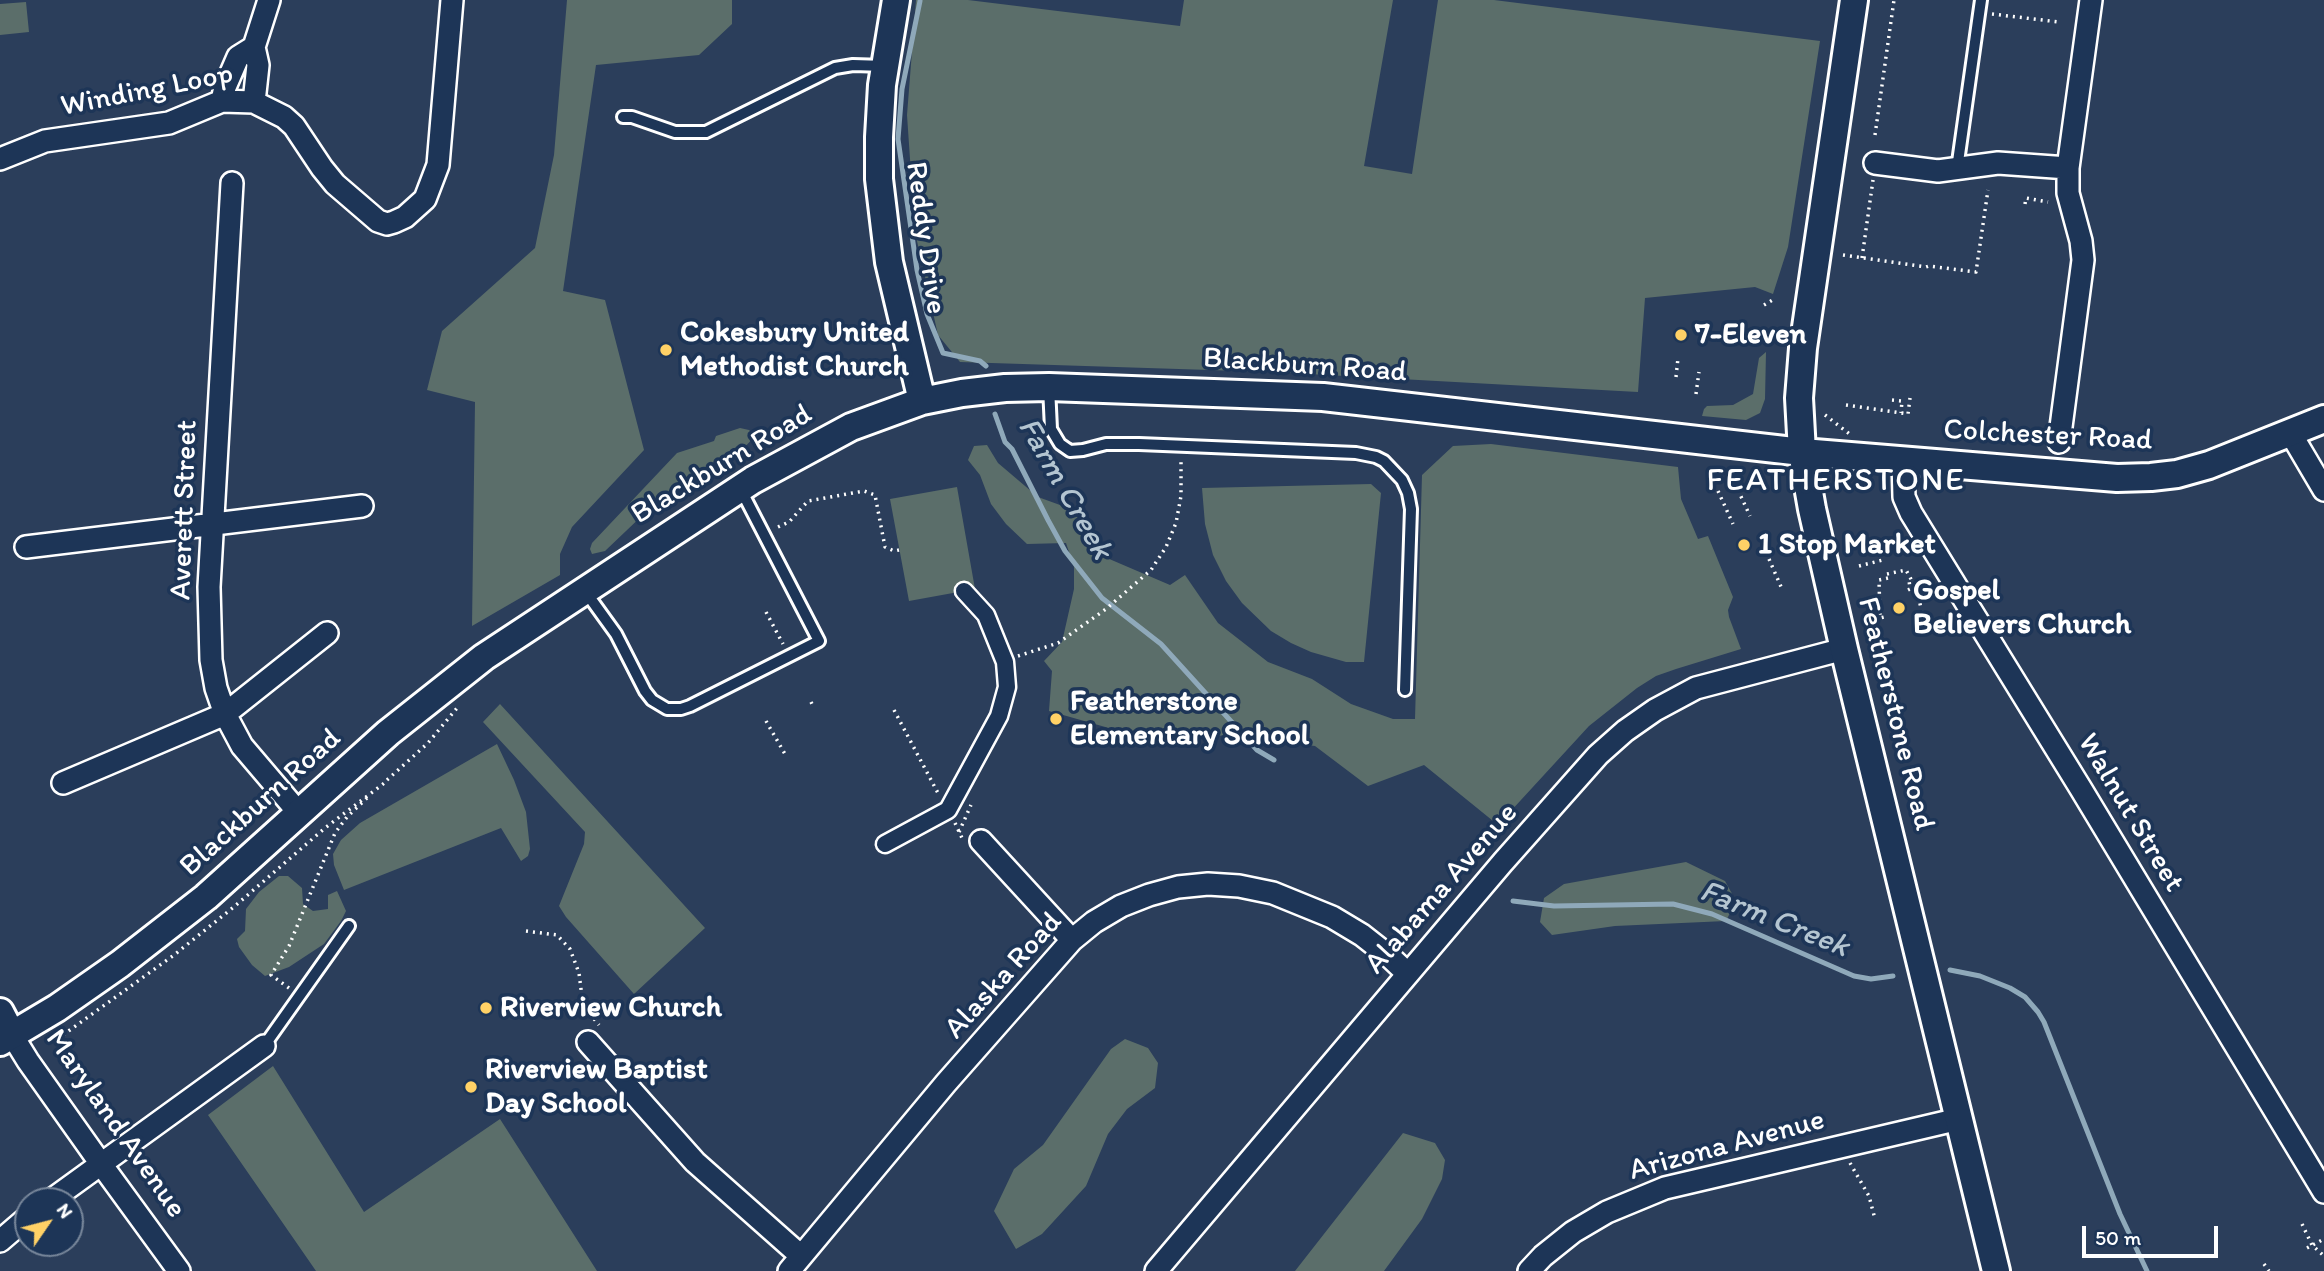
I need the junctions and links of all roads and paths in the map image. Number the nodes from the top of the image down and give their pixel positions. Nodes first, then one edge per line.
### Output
1 (269, 0) edge
2 (453, 0) edge
3 (896, 0) edge
4 (1854, 0) edge
5 (1894, 0) edge
6 (1981, 0) edge
7 (2091, 0) edge
8 (1979, 12) junction
9 (2059, 22) dead end
10 (254, 47) junction
11 (884, 66) junction
12 (222, 101) junction
13 (254, 102) junction
14 (623, 117) dead end
15 (1875, 135) dead end
16 (0, 159) edge
17 (1875, 163) joint
18 (2068, 168) junction
19 (1957, 169) junction
20 (232, 183) dead end
21 (1988, 190) dead end
22 (2026, 199) dead end
23 (2048, 202) dead end
24 (1843, 255) dead end
25 (1862, 258) junction
26 (1776, 298) dead end
27 (1764, 305) dead end
28 (1678, 358) dead end
29 (1699, 372) dead end
30 (1676, 377) dead end
31 (1049, 387) junction
32 (1696, 394) dead end
33 (1910, 398) dead end
34 (1892, 400) dead end
35 (922, 401) junction
36 (1846, 405) dead end
37 (1901, 413) junction
38 (2324, 419) edge
39 (2291, 434) junction
40 (2059, 442) dead end
41 (1181, 446) junction
42 (1802, 452) junction
43 (1903, 461) junction
44 (740, 488) junction
45 (1738, 490) dead end
46 (2324, 490) edge
47 (1718, 491) dead end
48 (362, 506) dead end
49 (1750, 516) dead end
50 (1733, 524) dead end
51 (212, 525) junction
52 (778, 527) dead end
53 (26, 547) dead end
54 (899, 550) dead end
55 (1769, 559) dead end
56 (1883, 561) dead end
57 (1859, 566) dead end
58 (1910, 579) junction
59 (1782, 589) dead end
60 (585, 590) junction
61 (1908, 590) dead end
62 (964, 591) dead end
63 (766, 612) dead end
64 (1922, 613) dead end
65 (1888, 616) dead end
66 (327, 633) dead end
67 (1844, 649) junction
68 (789, 657) junction
69 (1004, 658) junction
70 (1405, 690) dead end
71 (459, 706) dead end
72 (894, 710) dead end
73 (225, 715) junction
74 (766, 721) dead end
75 (785, 754) dead end
76 (63, 783) dead end
77 (948, 810) junction
78 (299, 813) junction
79 (973, 842) joint
80 (885, 844) dead end
81 (349, 926) dead end
82 (526, 931) dead end
83 (1072, 940) junction
84 (1408, 974) junction
85 (299, 996) junction
86 (4, 1029) edge
87 (597, 1038) joint
88 (264, 1046) joint
89 (1959, 1119) junction
90 (1850, 1163) dead end
91 (101, 1164) junction
92 (70, 1187) edge
93 (2324, 1192) edge
94 (1875, 1219) dead end
95 (2302, 1224) dead end
96 (14, 1229) edge
97 (2324, 1239) edge
98 (0, 1241) edge
99 (2310, 1246) junction
100 (2324, 1256) edge
101 (795, 1264) edge
102 (2264, 1264) dead end
103 (179, 1271) edge
104 (1156, 1271) edge
105 (1529, 1271) edge
106 (1996, 1271) edge
107 (2269, 1271) edge

1 - 10 street
2 - 13 street, Winding Loop
3 - 11 street, Reddy Drive
4 - 42 street, Featherstone Road
5 - 15 path
6 - 8 lane
7 - 18 street
8 - 9 path
8 - 19 lane
10 - 12 street
10 - 13 street
11 - 14 lane
11 - 35 street, Reddy Drive
12 - 13 street, Winding Loop
12 - 16 street, Winding Loop
17 - 19 street
17 - 25 path
18 - 19 street
18 - 40 street
20 - 51 street, Averett Street
21 - 25 path
22 - 23 path
24 - 25 path
26 - 27 path
28 - 30 path
29 - 32 path
31 - 35 street, Blackburn Road
31 - 41 lane
31 - 42 street, Blackburn Road
33 - 37 path
34 - 37 path
35 - 44 street, Blackburn Road
36 - 37 path
38 - 39 street, Colchester Road
39 - 43 street, Colchester Road
39 - 46 street
41 - 69 path
41 - 70 lane
42 - 43 street, Colchester Road
42 - 67 street, Featherstone Road
43 - 93 street, Walnut Street
44 - 60 street, Blackburn Road
44 - 68 lane
45 - 49 path
47 - 50 path
48 - 51 street
51 - 53 street
51 - 73 street, Averett Street
52 - 54 path
55 - 59 path
56 - 57 path
58 - 61 path
58 - 64 path
58 - 65 path
60 - 68 lane
60 - 78 street, Blackburn Road
62 - 69 street
63 - 68 path
66 - 73 street
67 - 84 street, Alabama Avenue
67 - 89 street, Featherstone Road
69 - 77 street
71 - 85 path
72 - 77 path
73 - 76 street
73 - 78 street, Averett Street
74 - 75 path
77 - 79 path
77 - 80 street
78 - 86 street, Blackburn Road
79 - 83 street
81 - 85 lane
82 - 87 path
83 - 84 street, Alaska Road
83 - 101 street, Alaska Road
84 - 104 street, Alabama Avenue
85 - 88 lane
86 - 91 street, Maryland Avenue
87 - 101 street
88 - 91 street
89 - 105 street, Arizona Avenue
89 - 106 street, Featherstone Road
90 - 94 path
91 - 92 street
91 - 103 street, Maryland Avenue
95 - 99 path
96 - 98 street
97 - 99 path
99 - 100 path
102 - 107 path

